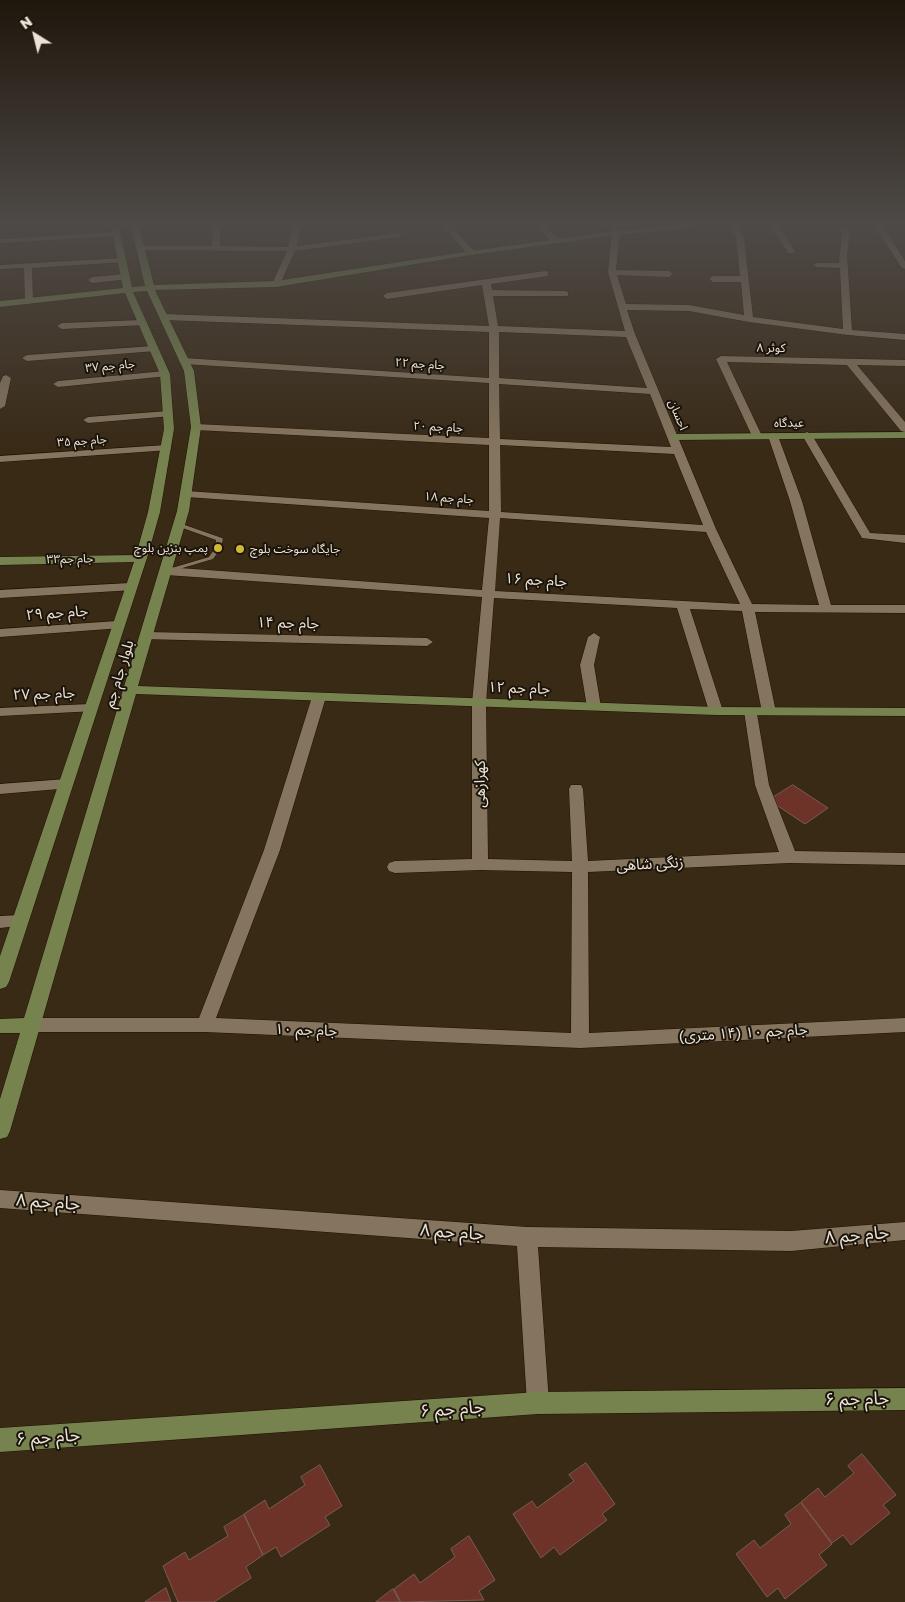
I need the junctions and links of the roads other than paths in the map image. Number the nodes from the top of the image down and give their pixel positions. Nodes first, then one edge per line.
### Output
1 (40, 301) edge
2 (132, 301) edge
3 (156, 301) edge
4 (489, 301) edge
5 (620, 301) edge
6 (747, 301) edge
7 (846, 301) edge
8 (29, 302) joint
9 (0, 304) edge
10 (622, 307) junction
11 (164, 317) junction
12 (749, 319) junction
13 (142, 323) junction
14 (62, 326) dead end
15 (494, 329) junction
16 (848, 332) junction
17 (630, 334) junction
18 (905, 337) edge
19 (153, 349) junction
20 (27, 358) dead end
21 (184, 361) junction
22 (850, 362) junction
23 (905, 363) edge
24 (164, 374) junction
25 (6, 378) dead end
26 (494, 381) junction
27 (58, 384) dead end
28 (654, 391) junction
29 (0, 406) edge
30 (168, 414) junction
31 (88, 420) dead end
32 (183, 428) junction
33 (905, 429) edge
34 (905, 434) edge
35 (758, 436) junction
36 (773, 436) junction
37 (807, 436) junction
38 (674, 437) junction
39 (494, 442) junction
40 (166, 448) junction
41 (678, 451) junction
42 (3, 458) edge
43 (0, 472) edge
44 (186, 494) junction
45 (494, 515) junction
46 (179, 525) junction
47 (710, 529) junction
48 (905, 539) edge
49 (141, 558) junction
50 (0, 561) edge
51 (166, 571) junction
52 (130, 587) junction
53 (0, 594) edge
54 (488, 594) junction
55 (682, 604) junction
56 (748, 608) junction
57 (826, 609) junction
58 (905, 609) edge
59 (117, 624) junction
60 (0, 633) edge
61 (148, 636) junction
62 (594, 637) dead end
63 (427, 642) dead end
64 (131, 690) junction
65 (318, 697) junction
66 (479, 703) junction
67 (594, 707) junction
68 (90, 708) junction
69 (716, 711) junction
70 (751, 711) junction
71 (0, 712) edge
72 (769, 712) junction
73 (905, 712) edge
74 (66, 784) junction
75 (0, 789) edge
76 (576, 789) dead end
77 (789, 857) junction
78 (905, 859) edge
79 (480, 864) junction
80 (395, 867) dead end
81 (580, 867) junction
82 (20, 921) junction
83 (0, 922) edge
84 (0, 982) edge
85 (905, 1024) edge
86 (32, 1025) junction
87 (204, 1025) junction
88 (0, 1026) edge
89 (580, 1041) junction
90 (0, 1131) edge
91 (0, 1199) edge
92 (905, 1231) edge
93 (527, 1237) junction
94 (905, 1398) edge
95 (538, 1403) junction
96 (0, 1440) edge

1 - 8 main road
2 - 13 main road, بلوار جام جم
3 - 11 main road, بلوار جام جم
4 - 15 street, کهرازهی
5 - 10 street, احسان
6 - 12 street
7 - 16 street
8 - 9 main road
10 - 12 street
10 - 17 street, احسان
11 - 15 street
11 - 21 main road, بلوار جام جم
12 - 16 street
13 - 14 street
13 - 19 main road, بلوار جام جم
15 - 17 street
15 - 26 street, کهرازهی
16 - 18 street
17 - 28 street, احسان
19 - 20 street
19 - 24 main road, بلوار جام جم
21 - 26 street, جام جم ۲۲
21 - 32 main road, بلوار جام جم
22 - 23 street, کوثر ۸
22 - 33 street
22 - 35 street, کوثر ۸
24 - 27 street, جام جم ۳۷
24 - 30 main road, بلوار جام جم
25 - 29 street
26 - 28 street, جام جم ۲۲
26 - 39 street, کهرازهی
28 - 38 street, احسان
30 - 31 street
30 - 32 main road, بلوار جام جم
32 - 39 street, جام جم ۲۰
32 - 40 main road, بلوار جام جم
32 - 44 main road, بلوار جام جم
34 - 37 main road, عیدگاه
35 - 36 main road, عیدگاه
35 - 38 main road, عیدگاه
36 - 37 main road, عیدگاه
36 - 57 street
37 - 48 street
38 - 41 street, احسان
39 - 41 street, جام جم ۲۰
39 - 45 street, کهرازهی
40 - 42 street, جام جم ۳۵
40 - 49 main road, بلوار جام جم
41 - 47 street, احسان
42 - 43 street
44 - 45 street, جام جم ۱۸
44 - 46 main road, بلوار جام جم
45 - 47 street, جام جم ۱۸
45 - 54 street, کهرازهی
46 - 51 main road, بلوار جام جم
46 - 51 lane
47 - 56 street, احسان
49 - 50 main road, جام جم۳۳
49 - 52 main road, بلوار جام جم
51 - 54 street, جام جم ۱۶
51 - 61 main road, بلوار جام جم
52 - 53 street
52 - 59 main road, بلوار جام جم
54 - 55 street, جام جم ۱۶
54 - 66 street, کهرازهی
55 - 56 street, جام جم ۱۶
55 - 69 street
56 - 57 street, جام جم ۱۶
56 - 72 street, احسان
57 - 58 street, جام جم ۱۶
59 - 60 street, جام جم ۲۹
59 - 68 main road, بلوار جام جم
61 - 63 street, جام جم ۱۴
61 - 64 main road, بلوار جام جم
62 - 67 street
64 - 65 main road, جام جم ۱۲
64 - 86 main road, بلوار جام جم
65 - 66 main road, جام جم ۱۲
65 - 87 street
66 - 67 main road, جام جم ۱۲
66 - 79 street, کهرازهی
67 - 69 main road, جام جم ۱۲
68 - 71 street, جام جم ۲۷
68 - 74 main road, بلوار جام جم
69 - 70 main road, جام جم ۱۲
70 - 72 main road, جام جم ۱۲
70 - 77 street
72 - 73 main road, جام جم ۱۲
74 - 75 street
74 - 82 main road, بلوار جام جم
76 - 81 street
77 - 78 street, زنگی شاهی
77 - 81 street, زنگی شاهی
79 - 80 street, زنگی شاهی
79 - 81 street, زنگی شاهی
81 - 89 street
82 - 83 street
82 - 84 main road, بلوار جام جم
85 - 89 street, جام جم ۱۰ (۱۴ متری)
86 - 87 street, جام جم ۱۰
86 - 88 main road
86 - 90 main road, بلوار جام جم
87 - 89 street, جام جم ۱۰
91 - 93 street, جام جم ۸
92 - 93 street, جام جم ۸
93 - 95 street
94 - 95 main road, جام جم ۶
95 - 96 main road, جام جم ۶

